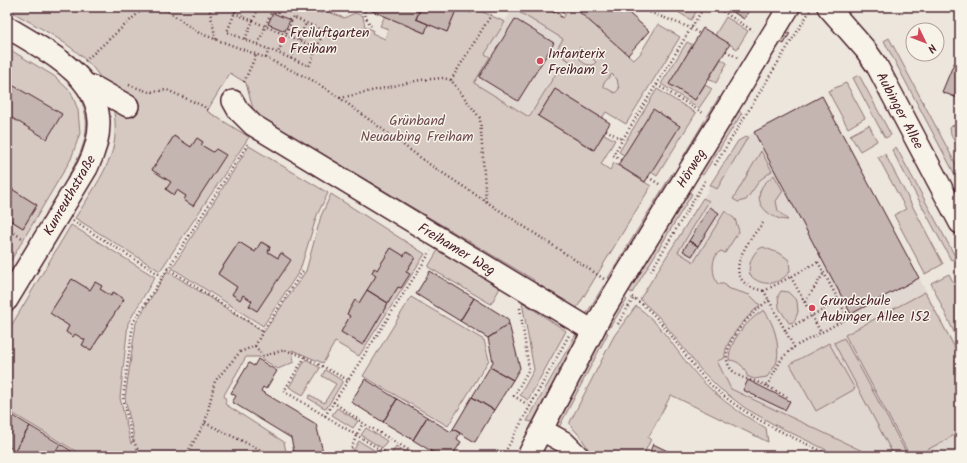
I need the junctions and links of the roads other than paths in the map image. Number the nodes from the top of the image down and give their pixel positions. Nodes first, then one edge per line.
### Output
1 (789, 7) edge
2 (828, 7) edge
3 (7, 27) edge
4 (85, 84) junction
5 (233, 101) dead end
6 (128, 106) dead end
7 (960, 223) edge
8 (7, 300) edge
9 (593, 331) junction
10 (542, 430) junction
11 (528, 456) edge
12 (578, 456) edge

1 - 9 street, Hörweg
2 - 7 street, Aubinger Allee
3 - 4 street, Kunreuthstraße
4 - 6 street
4 - 8 street, Kunreuthstraße
5 - 9 street, Freihamer Weg
9 - 10 street
10 - 11 street
10 - 12 street

